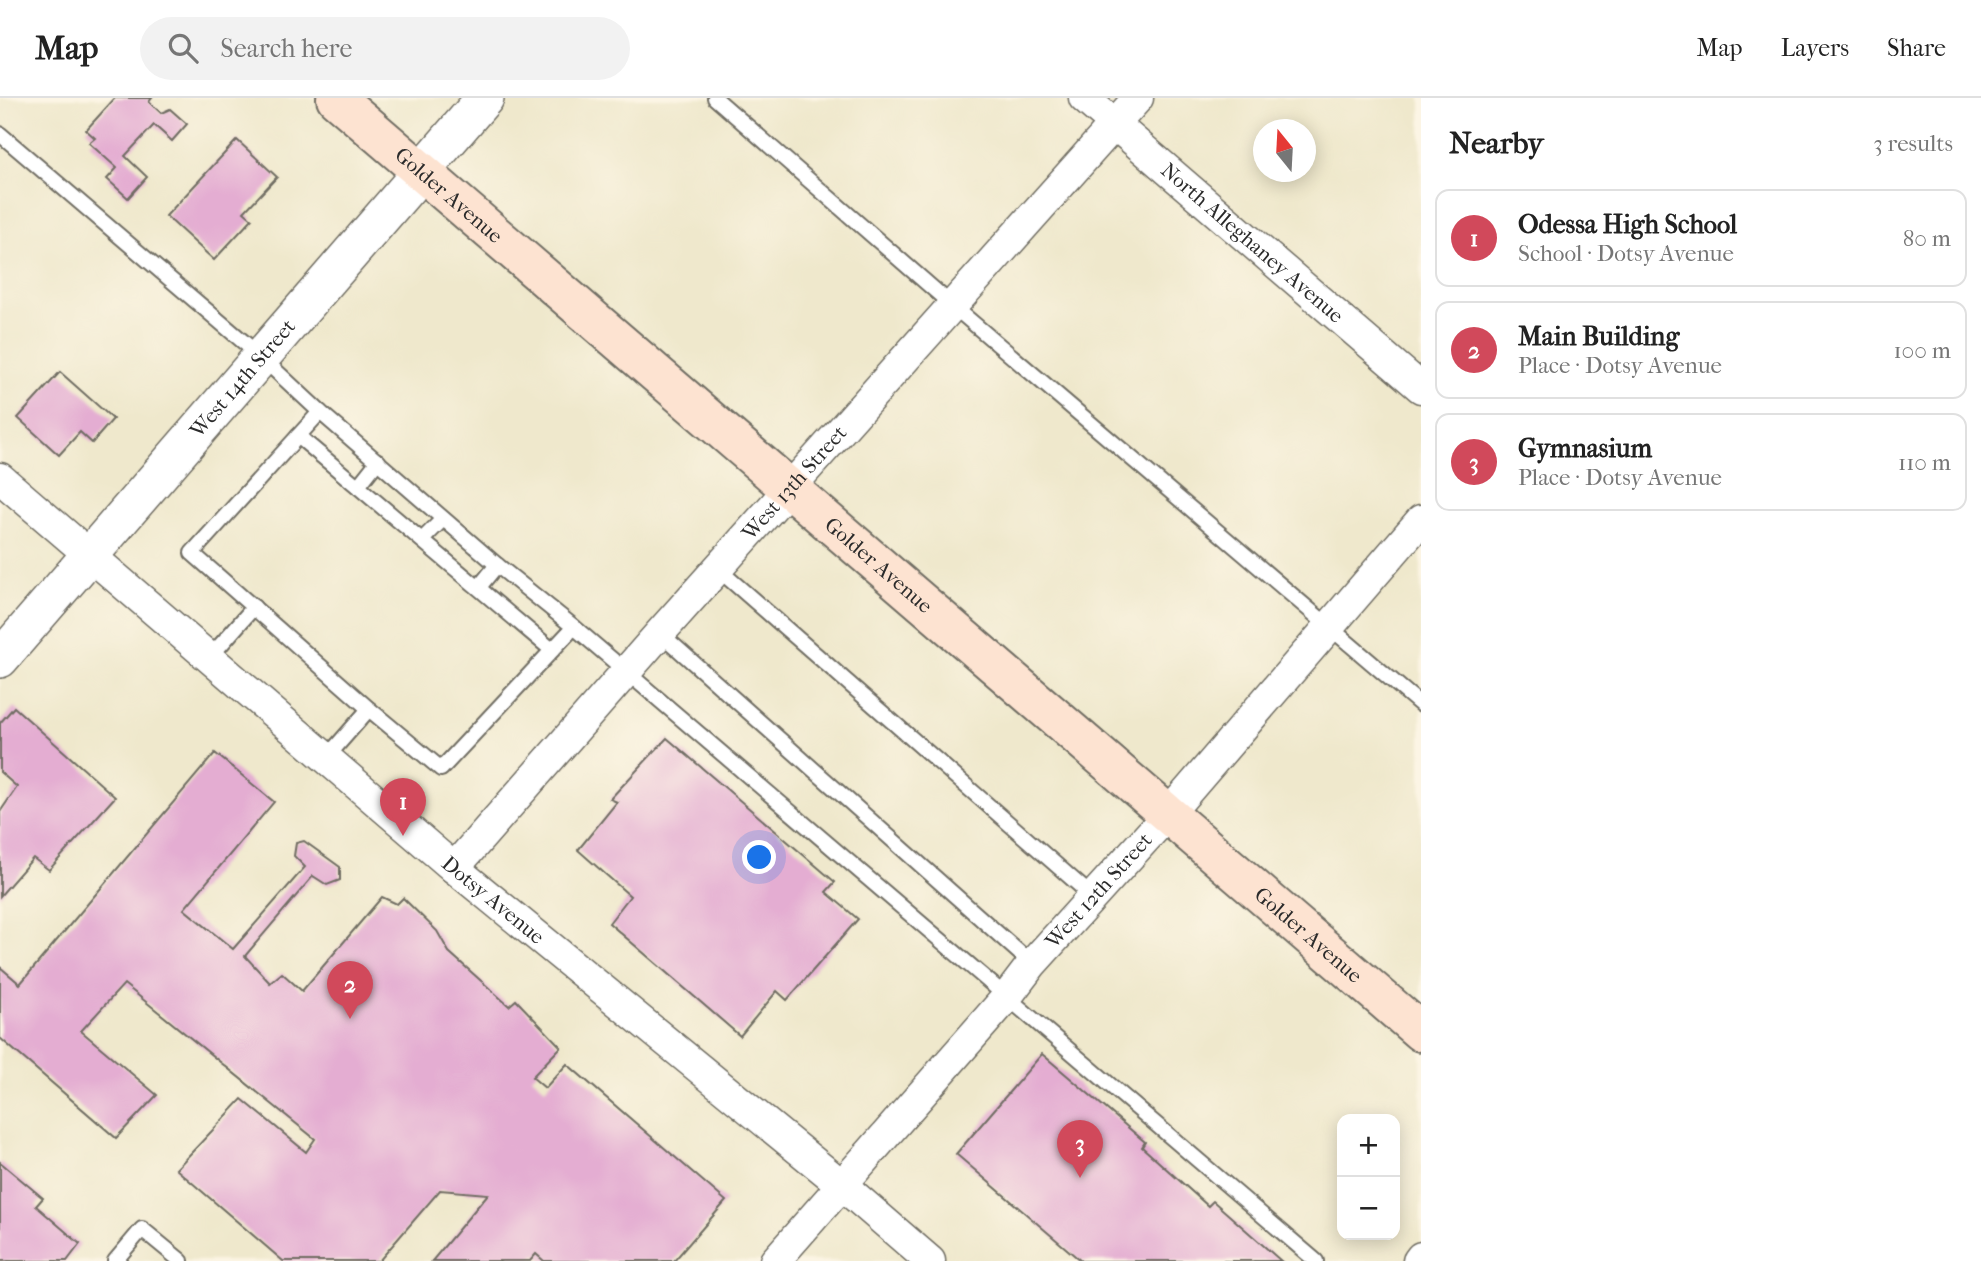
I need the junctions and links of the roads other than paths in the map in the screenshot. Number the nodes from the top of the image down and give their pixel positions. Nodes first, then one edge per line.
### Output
1 (336, 98) edge
2 (485, 98) edge
3 (715, 98) edge
4 (1084, 98) edge
5 (1138, 98) edge
6 (1115, 125) junction
7 (0, 134) edge
8 (422, 172) junction
9 (953, 306) junction
10 (260, 356) junction
11 (1421, 388) edge
12 (320, 412) junction
13 (298, 436) junction
14 (378, 461) junction
15 (0, 478) edge
16 (359, 485) junction
17 (790, 489) junction
18 (443, 519) junction
19 (1421, 520) edge
20 (423, 539) junction
21 (90, 555) junction
22 (497, 565) junction
23 (718, 569) junction
24 (479, 587) junction
25 (254, 607) junction
26 (574, 627) junction
27 (1329, 627) junction
28 (660, 633) junction
29 (552, 650) junction
30 (210, 657) junction
31 (0, 659) edge
32 (625, 673) junction
33 (1421, 705) edge
34 (369, 709) junction
35 (326, 758) junction
36 (1168, 814) junction
37 (454, 868) junction
38 (1093, 897) junction
39 (1032, 964) junction
40 (1006, 998) junction
41 (1421, 1032) edge
42 (842, 1185) junction
43 (115, 1261) edge
44 (181, 1261) edge
45 (775, 1261) edge
46 (930, 1261) edge
47 (1316, 1261) edge

1 - 8 main road, Golder Avenue
2 - 8 street, West 14th Street
3 - 9 lane
4 - 6 street, North Alleghaney Avenue
5 - 6 street, West 13th Street
6 - 9 street, West 13th Street
6 - 11 street, North Alleghaney Avenue
7 - 10 lane
8 - 10 street, West 14th Street
8 - 17 main road, Golder Avenue
9 - 17 street, West 13th Street
9 - 27 lane
10 - 12 lane
10 - 21 street, West 14th Street
12 - 13 lane
12 - 14 lane
13 - 16 lane
13 - 25 lane
14 - 16 lane
14 - 18 lane
15 - 21 street, Dotsy Avenue
16 - 20 lane
17 - 23 street, West 13th Street
17 - 36 main road, Golder Avenue
18 - 20 lane
18 - 22 lane
19 - 27 street, West 12th Street
20 - 24 lane
21 - 30 street, Dotsy Avenue
21 - 31 street, West 14th Street
22 - 24 lane
22 - 26 lane
23 - 28 street, West 13th Street
23 - 38 lane
24 - 29 lane
25 - 30 lane
25 - 34 lane
26 - 29 lane
26 - 32 lane
27 - 33 lane
27 - 36 street, West 12th Street
28 - 32 street, West 13th Street
28 - 39 lane
29 - 34 lane
30 - 35 street, Dotsy Avenue
32 - 37 street, West 13th Street
32 - 40 lane
34 - 35 lane
35 - 37 street, Dotsy Avenue
36 - 38 street, West 12th Street
36 - 41 main road, Golder Avenue
37 - 42 street, Dotsy Avenue
38 - 39 street, West 12th Street
39 - 40 street, West 12th Street
40 - 42 street, West 12th Street
40 - 47 lane
42 - 45 street, West 12th Street
42 - 46 street, Dotsy Avenue
43 - 44 lane

